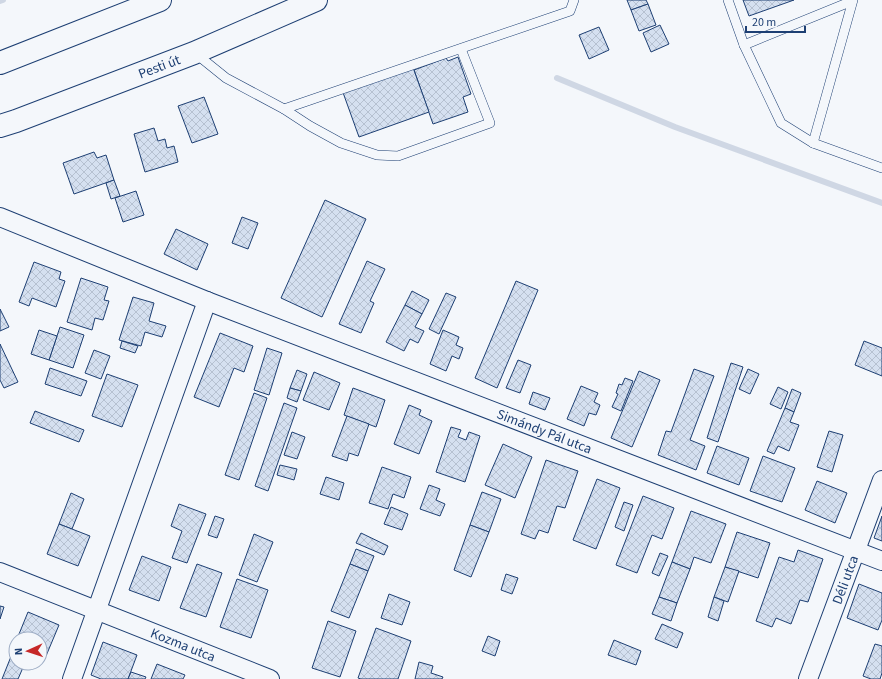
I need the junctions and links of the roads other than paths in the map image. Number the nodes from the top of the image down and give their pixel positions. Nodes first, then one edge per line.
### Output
1 (160, 0) edge
2 (316, 0) edge
3 (574, 0) edge
4 (728, 0) edge
5 (852, 1) edge
6 (744, 45) junction
7 (461, 49) junction
8 (194, 53) junction
9 (0, 63) edge
10 (284, 109) junction
11 (0, 126) edge
12 (813, 143) junction
13 (882, 168) edge
14 (0, 217) edge
15 (207, 301) junction
16 (882, 480) edge
17 (856, 550) junction
18 (882, 560) edge
19 (0, 572) edge
20 (97, 610) junction
21 (72, 679) edge
22 (270, 679) edge
23 (808, 679) edge

1 - 9 main road
2 - 8 main road, Pesti út
3 - 7 lane
4 - 6 lane
5 - 6 lane
5 - 12 lane
6 - 12 lane
7 - 10 lane
7 - 10 lane
8 - 10 lane
8 - 11 main road, Pesti út
12 - 13 lane
14 - 15 street, Simándy Pál utca
15 - 17 street, Simándy Pál utca
15 - 20 street
16 - 17 street, Déli utca
17 - 18 street, Simándy Pál utca
17 - 23 street, Déli utca
19 - 20 street, Kozma utca
20 - 21 street
20 - 22 street, Kozma utca

